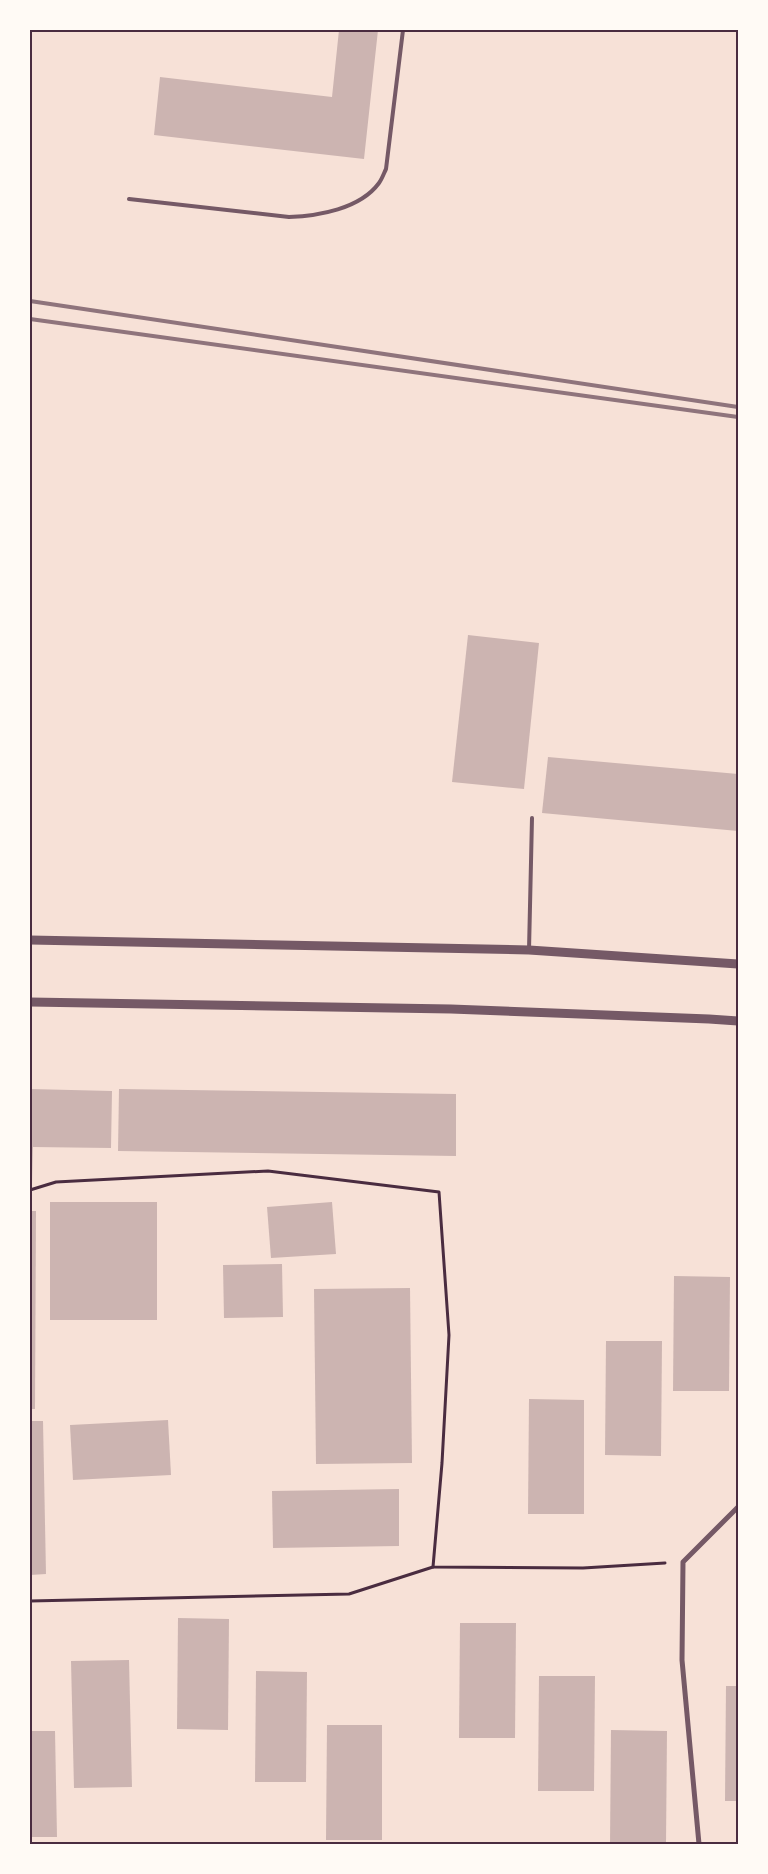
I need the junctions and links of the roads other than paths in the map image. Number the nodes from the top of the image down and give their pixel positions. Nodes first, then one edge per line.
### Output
1 (403, 30) edge
2 (129, 199) dead end
3 (532, 818) dead end
4 (30, 940) edge
5 (529, 950) junction
6 (738, 964) edge
7 (30, 1002) edge
8 (738, 1021) edge
9 (738, 1507) edge
10 (699, 1844) edge

1 - 2 lane
3 - 5 lane
4 - 5 street
5 - 6 street
7 - 8 street
9 - 10 street

